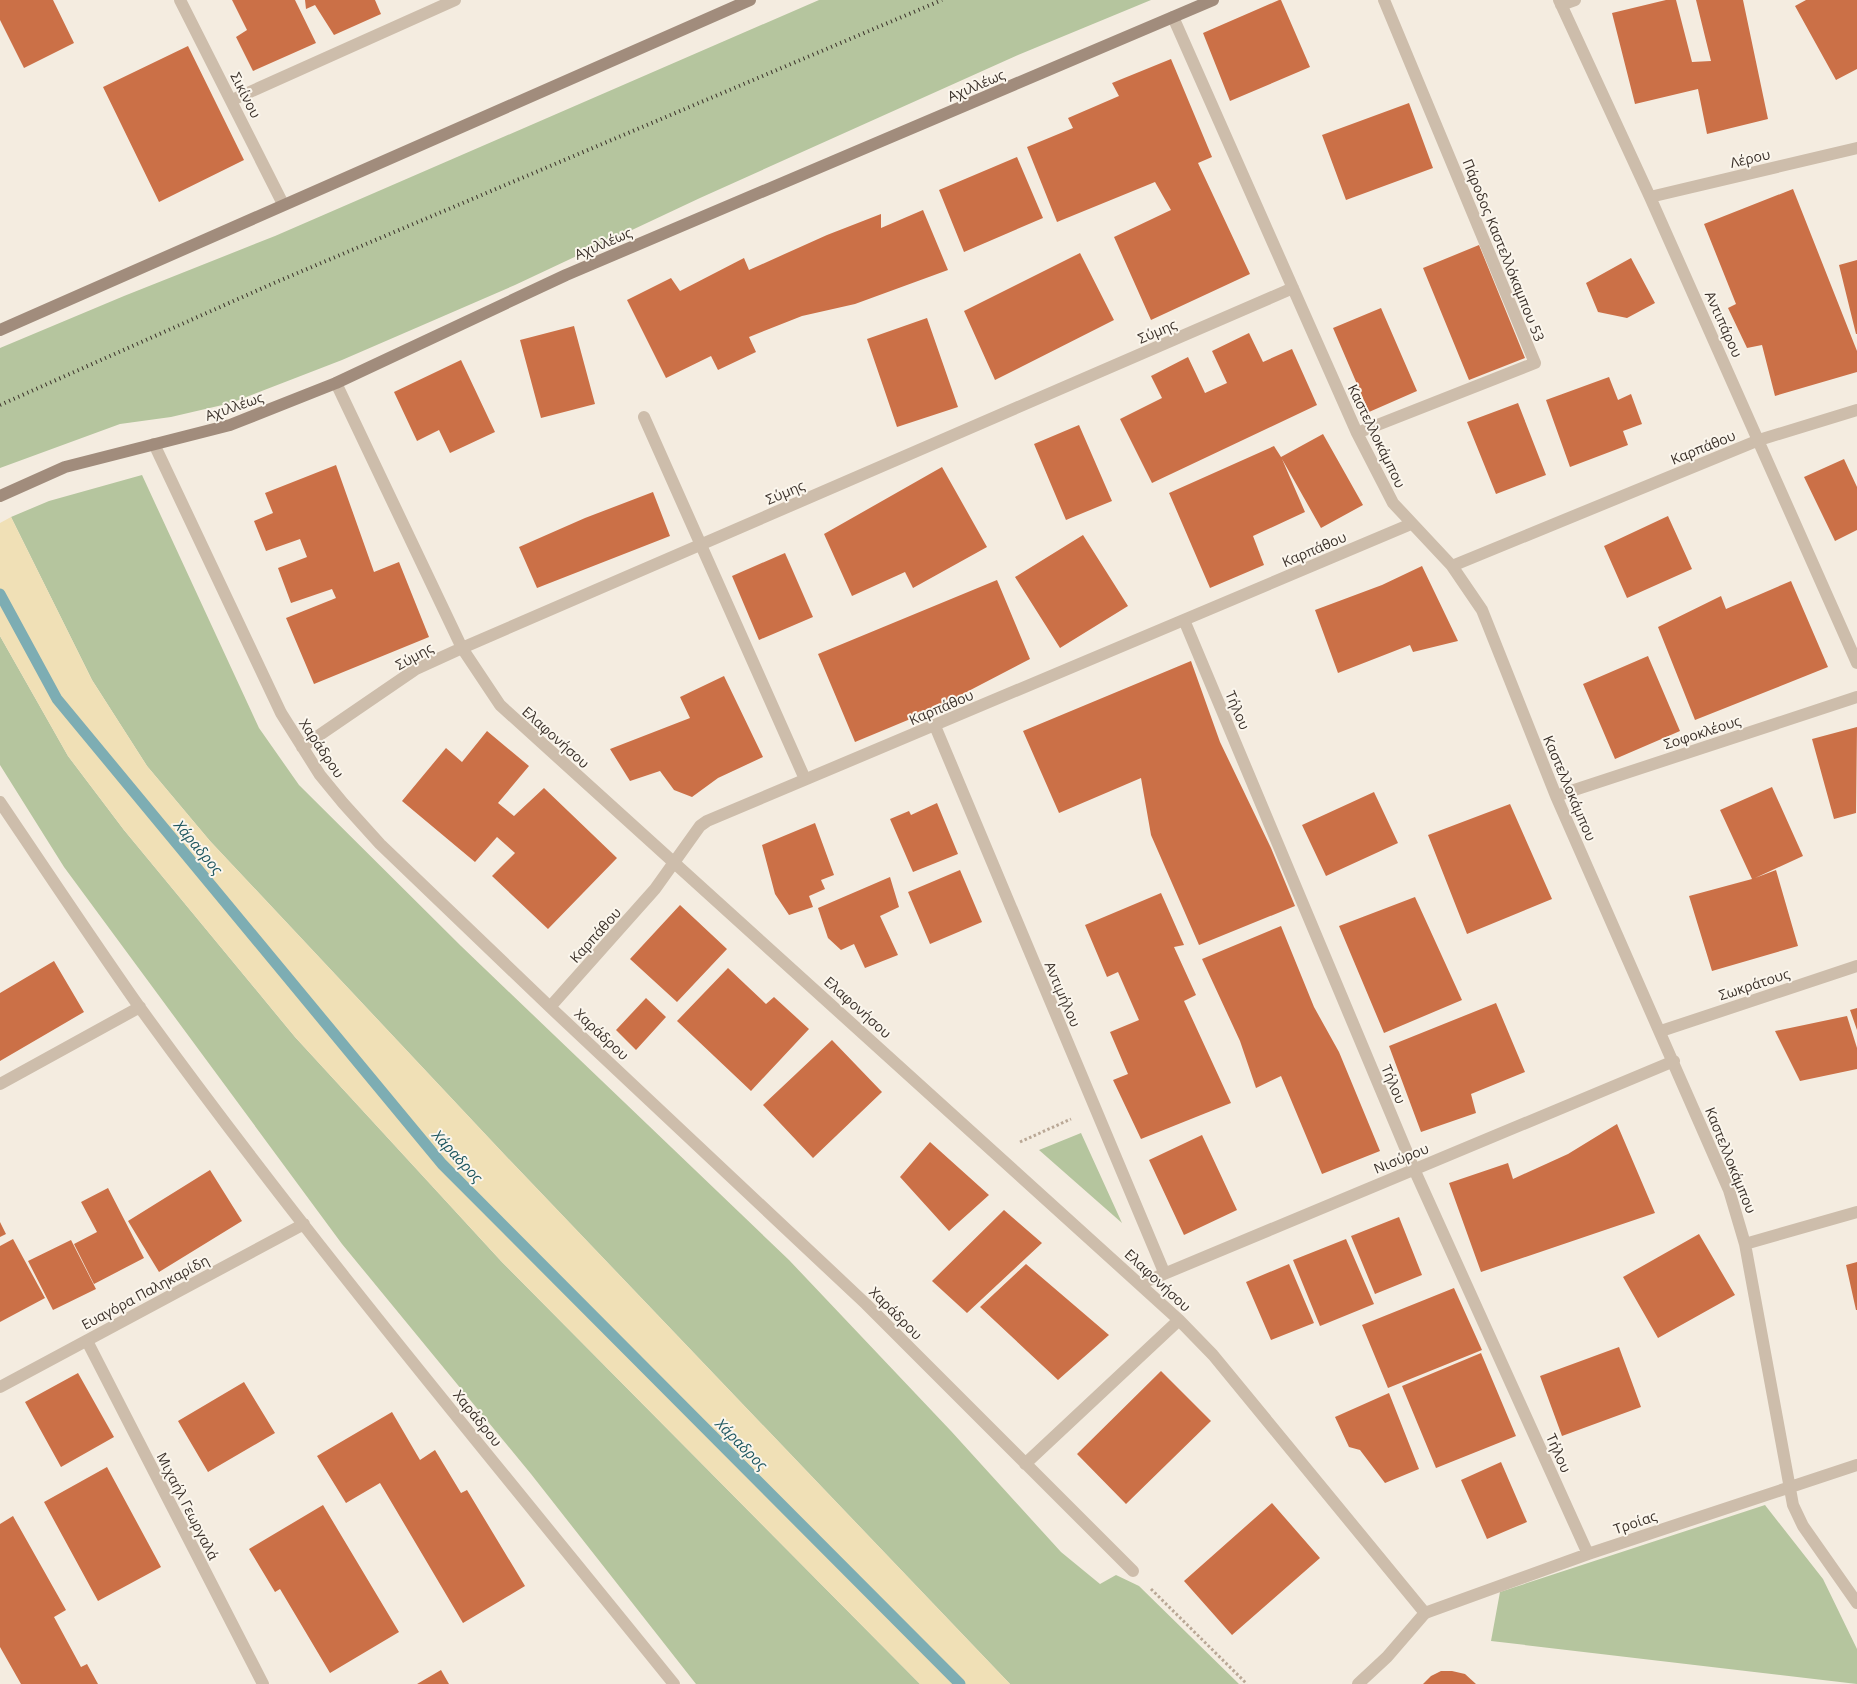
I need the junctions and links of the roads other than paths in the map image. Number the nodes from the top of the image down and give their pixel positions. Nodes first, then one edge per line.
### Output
1 (180, 0) edge
2 (455, 0) edge
3 (750, 0) edge
4 (1213, 0) edge
5 (1384, 0) edge
6 (1576, 0) edge
7 (1560, 2) edge
8 (1173, 17) junction
9 (232, 100) junction
10 (1857, 148) edge
11 (1650, 197) junction
12 (284, 204) junction
13 (1293, 288) junction
14 (0, 330) edge
15 (336, 382) junction
16 (1857, 410) edge
17 (644, 417) dead end
18 (1357, 433) junction
19 (1760, 440) junction
20 (154, 444) junction
21 (0, 496) edge
22 (1411, 524) junction
23 (700, 545) junction
24 (1452, 566) junction
25 (1184, 620) junction
26 (462, 648) junction
27 (1857, 663) edge
28 (1857, 698) edge
29 (936, 726) junction
30 (302, 747) junction
31 (805, 779) junction
32 (1556, 796) junction
33 (0, 802) edge
34 (674, 861) junction
35 (1857, 966) edge
36 (140, 1007) junction
37 (550, 1007) junction
38 (1661, 1031) junction
39 (1674, 1061) junction
40 (0, 1084) edge
41 (1414, 1169) junction
42 (1857, 1212) edge
43 (304, 1224) junction
44 (1745, 1244) junction
45 (1164, 1272) junction
46 (1140, 1284) junction
47 (1179, 1320) junction
48 (87, 1341) junction
49 (0, 1386) edge
50 (1025, 1464) junction
51 (1857, 1465) edge
52 (1788, 1487) junction
53 (1588, 1554) junction
54 (1133, 1570) road end
55 (1857, 1603) edge
56 (1425, 1613) junction
57 (263, 1684) edge
58 (674, 1684) edge
59 (1358, 1684) edge

1 - 9 street, Σικίνου
2 - 9 street
3 - 12 street
4 - 8 street, Αχιλλέως
5 - 18 street, Πάροδος Καστελλόκαμπου 53
6 - 7 street
7 - 11 street, Αντιπάρου
8 - 13 street, Καστελλοκάμπου
8 - 15 street, Αχιλλέως
9 - 12 street, Σικίνου
10 - 11 street, Λέρου
11 - 19 street, Αντιπάρου
12 - 14 street
13 - 18 street, Καστελλοκάμπου
13 - 23 street, Σύμης
15 - 20 street, Αχιλλέως
15 - 26 street, Ελαφονήσου
16 - 19 street, Καρπάθου
17 - 23 street
18 - 22 street, Καστελλοκάμπου
19 - 24 street, Καρπάθου
19 - 27 street, Αντιπάρου
20 - 21 street, Αχιλλέως
20 - 30 street, Χαράδρου
22 - 24 street, Καστελλοκάμπου
22 - 25 street, Καρπάθου
23 - 26 street, Σύμης
23 - 31 street
24 - 32 street, Καστελλοκάμπου
25 - 29 street, Καρπάθου
25 - 41 street, Τήλου
26 - 30 street, Σύμης
26 - 34 street, Ελαφονήσου
28 - 32 street, Σοφοκλέους
29 - 31 street, Καρπάθου
29 - 45 street, Αντιμήλου
30 - 37 street, Χαράδρου
31 - 34 street, Καρπάθου
32 - 38 street, Καστελλοκάμπου
33 - 36 street, Χαράδρου
34 - 37 street, Καρπάθου
34 - 46 street, Ελαφονήσου
35 - 38 street, Σωκράτους
36 - 40 street
36 - 43 street, Χαράδρου
37 - 50 street, Χαράδρου
38 - 39 street, Καστελλοκάμπου
39 - 41 street, Νισύρου
39 - 44 street, Καστελλοκάμπου
41 - 45 street, Νισύρου
41 - 53 street, Τήλου
42 - 44 street
43 - 48 street, Ευαγόρα Παληκαρίδη
43 - 58 street, Χαράδρου
44 - 52 street, Καστελλοκάμπου
45 - 46 street, Νισύρου
46 - 47 street, Ελαφονήσου
47 - 50 street
47 - 56 street, Ελαφονήσου
48 - 49 street, Ευαγόρα Παληκαρίδη
48 - 57 street, Μιχαήλ Γεωργαλά
50 - 54 street, Χαράδρου
51 - 52 street, Τροίας
52 - 53 street, Τροίας
52 - 55 street, Καστελλοκάμπου
53 - 56 street, Τροίας
56 - 59 street

